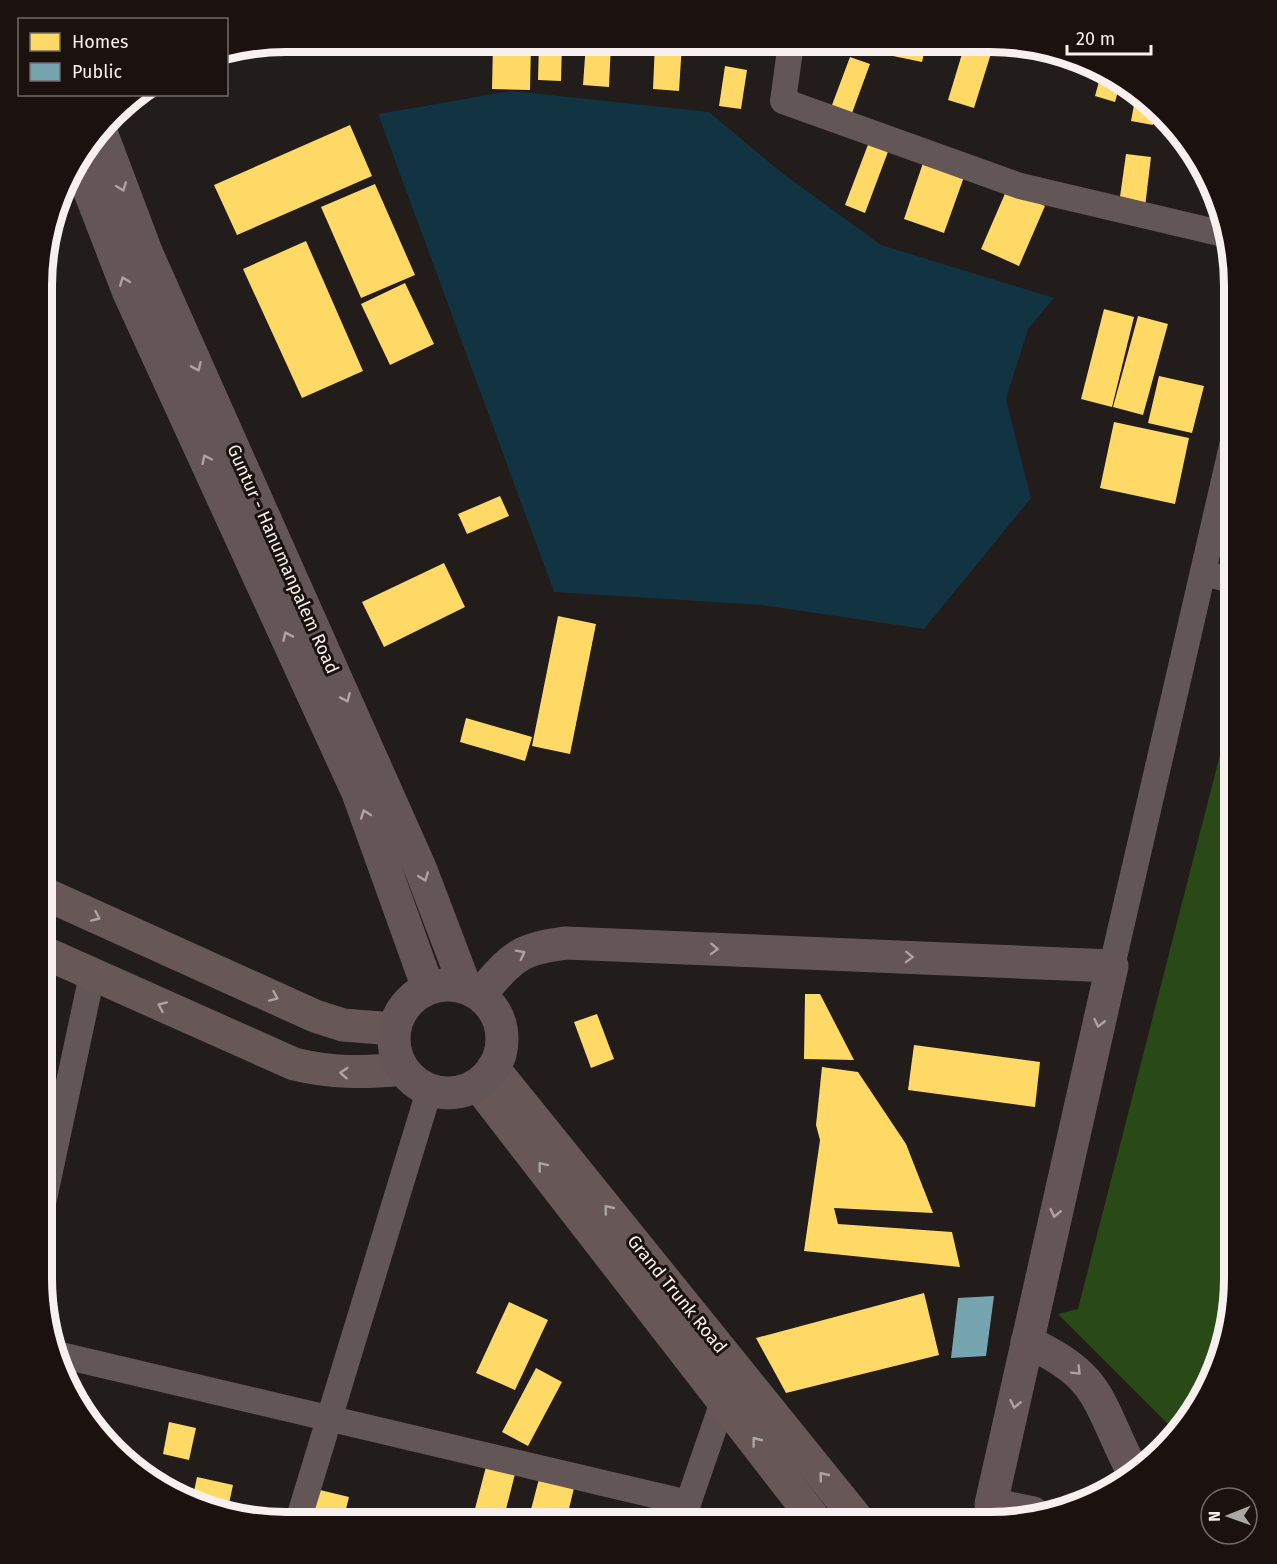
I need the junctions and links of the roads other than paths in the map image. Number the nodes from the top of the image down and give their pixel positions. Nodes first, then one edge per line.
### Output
1 (790, 52) edge
2 (104, 140) edge
3 (83, 173) edge
4 (1218, 233) edge
5 (1224, 481) edge
6 (1203, 573) junction
7 (1224, 578) edge
8 (52, 897) edge
9 (52, 956) edge
10 (1112, 966) junction
11 (92, 975) junction
12 (428, 988) junction
13 (472, 990) junction
14 (394, 1029) junction
15 (402, 1069) junction
16 (486, 1077) junction
17 (429, 1090) junction
18 (52, 1128) edge
19 (1027, 1342) junction
20 (66, 1356) edge
21 (724, 1399) junction
22 (330, 1419) junction
23 (1130, 1465) edge
24 (301, 1512) edge
25 (685, 1512) edge
26 (809, 1512) edge
27 (851, 1512) edge
28 (990, 1512) edge

1 - 4 street
2 -> 13 main road, Guntur - Hanumanpalem Road
12 -> 3 main road, Guntur - Hanumanpalem Road
5 - 6 street
6 - 7 street
6 - 10 street
8 -> 14 main road
9 - 11 main road
13 -> 10 main road
10 -> 19 main road
15 -> 11 main road
11 - 18 street
12 - 13 main road
12 - 14 main road
13 - 16 main road
14 - 15 main road
15 - 17 main road
16 - 17 main road
21 -> 16 main road, Grand Trunk Road
27 -> 16 main road, Grand Trunk Road
17 - 22 street
19 -> 23 main road
19 -> 28 main road
20 - 22 street
21 - 25 street
26 -> 21 main road, Grand Trunk Road
22 - 24 street
22 - 25 street

